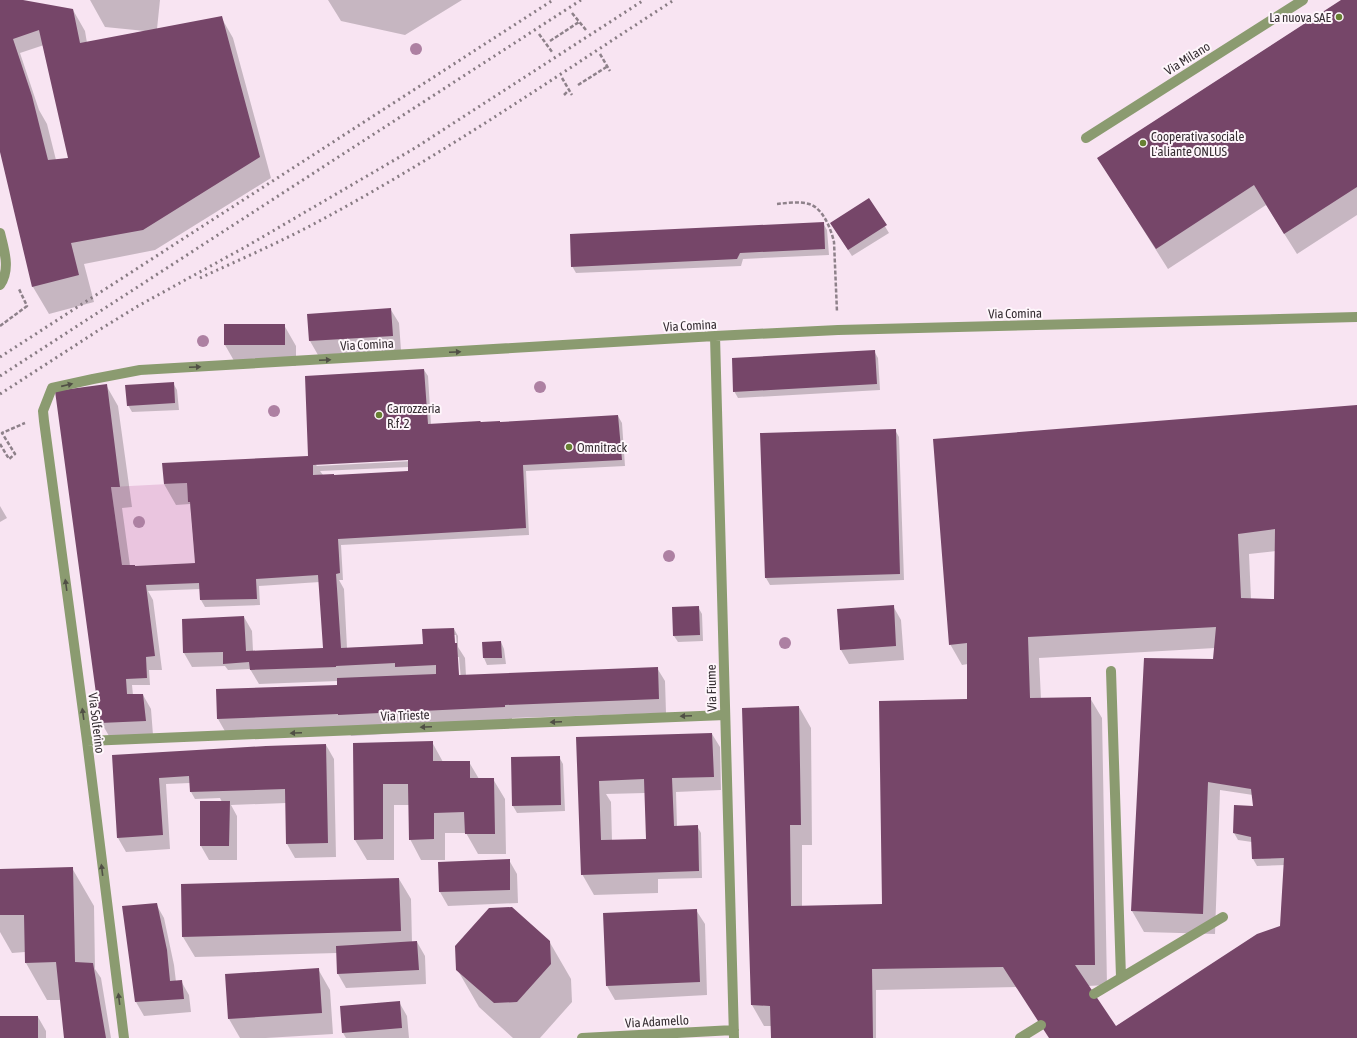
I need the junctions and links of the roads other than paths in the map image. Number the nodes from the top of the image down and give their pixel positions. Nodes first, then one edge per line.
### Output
1 (1303, 0) edge
2 (1086, 138) dead end
3 (0, 233) edge
4 (0, 285) edge
5 (1357, 317) edge
6 (716, 336) junction
7 (43, 411) joint
8 (1111, 671) dead end
9 (724, 715) junction
10 (86, 741) junction
11 (1223, 917) dead end
12 (1122, 977) junction
13 (1094, 994) dead end
14 (1041, 1025) dead end
15 (734, 1034) edge
16 (124, 1038) edge
17 (582, 1038) edge
18 (1020, 1038) edge

1 - 2 street, Via Milano
3 - 4 street
5 - 6 street, Via Comina
7 -> 6 street, Via Comina
6 - 9 street, Via Fiume
10 -> 7 street, Via Solferino
8 - 12 street
9 -> 10 street, Via Trieste
9 - 15 street, Via Fiume
16 -> 10 street, Via Solferino
11 - 12 street
12 - 13 street
14 - 18 street
15 - 17 street, Via Adamello

